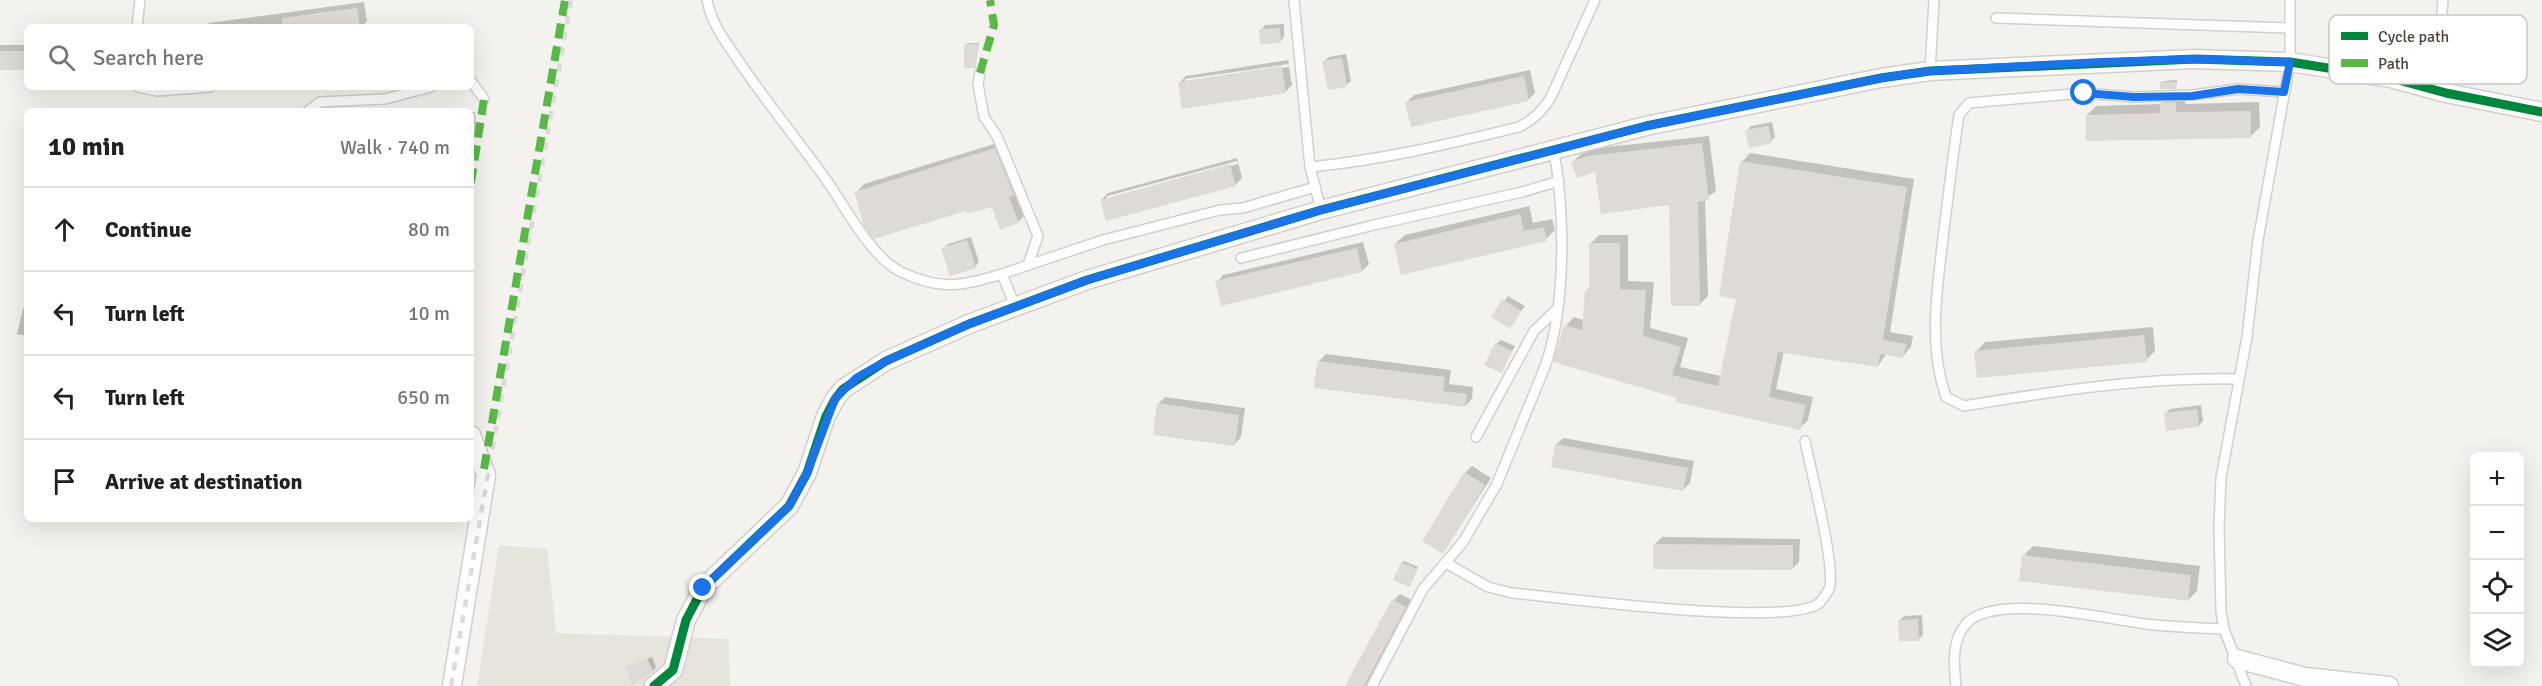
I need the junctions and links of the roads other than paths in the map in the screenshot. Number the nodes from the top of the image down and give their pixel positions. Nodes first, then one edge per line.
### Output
1 (140, 0) edge
2 (707, 0) edge
3 (1294, 0) edge
4 (1595, 0) edge
5 (1934, 0) edge
6 (2290, 0) edge
7 (2443, 0) edge
8 (2442, 15) edge
9 (1996, 18) dead end
10 (137, 24) edge
11 (2290, 28) junction
12 (2290, 62) junction
13 (2329, 68) edge
14 (1929, 71) junction
15 (980, 74) dead end
16 (2412, 84) edge
17 (474, 85) edge
18 (152, 90) edge
19 (170, 90) edge
20 (420, 90) edge
21 (2284, 92) junction
22 (484, 99) dead end
23 (312, 108) edge
24 (2542, 112) edge
25 (1554, 151) junction
26 (1310, 167) junction
27 (1559, 181) junction
28 (1315, 187) junction
29 (1321, 210) junction
30 (1241, 258) dead end
31 (1028, 265) junction
32 (1002, 274) junction
33 (1015, 306) junction
34 (1557, 309) junction
35 (2238, 379) junction
36 (1476, 437) dead end
37 (1805, 441) dead end
38 (474, 443) edge
39 (1446, 563) junction
40 (2224, 629) junction
41 (2237, 659) junction
42 (2288, 680) edge
43 (452, 686) edge
44 (654, 686) edge
45 (1372, 686) edge
46 (1956, 686) edge
47 (2246, 686) edge
48 (2390, 686) edge

1 - 10 lane
2 - 32 lane
3 - 26 lane
4 - 26 lane
5 - 14 lane
6 - 11 lane
7 - 8 lane
9 - 11 lane
11 - 12 lane
12 - 13 street
12 - 14 street
12 - 21 lane
14 - 25 street
15 - 31 lane
16 - 24 street
17 - 22 lane
18 - 19 lane
20 - 23 lane
21 - 35 lane
21 - 35 lane
25 - 27 lane
25 - 29 street
26 - 28 lane
27 - 30 lane
27 - 34 lane
28 - 29 lane
28 - 31 lane
29 - 33 street
31 - 32 lane
32 - 33 lane
33 - 44 street
34 - 36 lane
34 - 39 lane
35 - 40 lane
37 - 39 lane
38 - 43 street
39 - 45 lane
40 - 41 lane
40 - 46 lane
41 - 42 street
41 - 47 lane
42 - 48 street

